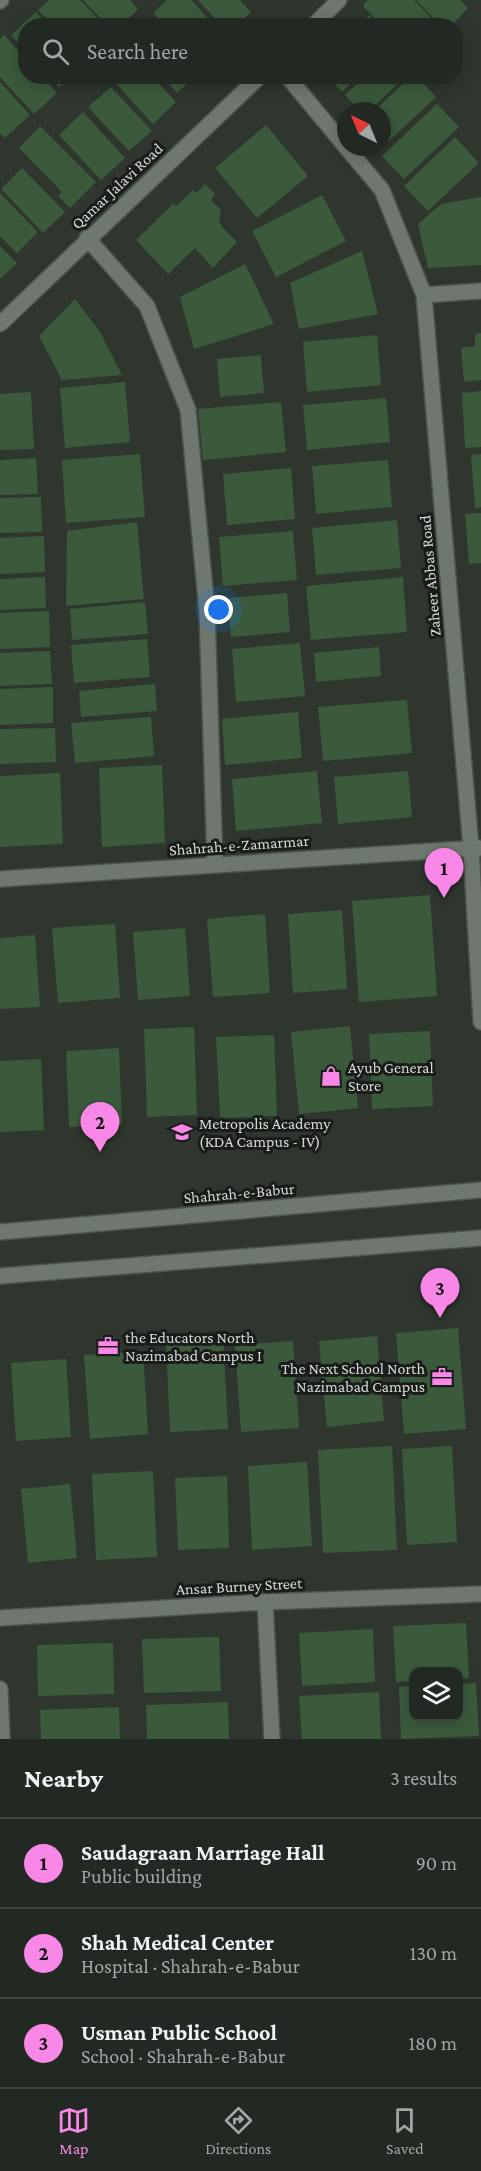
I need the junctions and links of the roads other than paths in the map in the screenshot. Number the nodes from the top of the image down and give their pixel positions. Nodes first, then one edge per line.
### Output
1 (339, 0) edge
2 (320, 18) edge
3 (251, 84) edge
4 (294, 84) edge
5 (337, 136) edge
6 (354, 156) edge
7 (87, 238) junction
8 (481, 291) edge
9 (424, 294) junction
10 (0, 324) edge
11 (476, 848) edge
12 (215, 865) junction
13 (0, 879) edge
14 (481, 1022) edge
15 (481, 1190) edge
16 (0, 1232) edge
17 (481, 1238) edge
18 (0, 1276) edge
19 (481, 1594) edge
20 (265, 1602) junction
21 (0, 1618) edge
22 (0, 1689) edge
23 (2, 1739) edge
24 (272, 1739) edge

1 - 2 street
3 - 7 street, Qamar Jalavi Road
4 - 5 street, Zaheer Abbas Road
6 - 9 street, Zaheer Abbas Road
7 - 10 street, Qamar Jalavi Road
7 - 12 street
8 - 9 street
9 - 11 street, Zaheer Abbas Road
11 - 12 street, Shahrah-e-Zamarmar
11 - 14 street, Zaheer Abbas Road
12 - 13 street, Shahrah-e-Zamarmar
15 - 16 street, Shahrah-e-Babur
17 - 18 street
19 - 20 street, Ansar Burney Street
20 - 21 street, Ansar Burney Street
20 - 24 street
22 - 23 street

